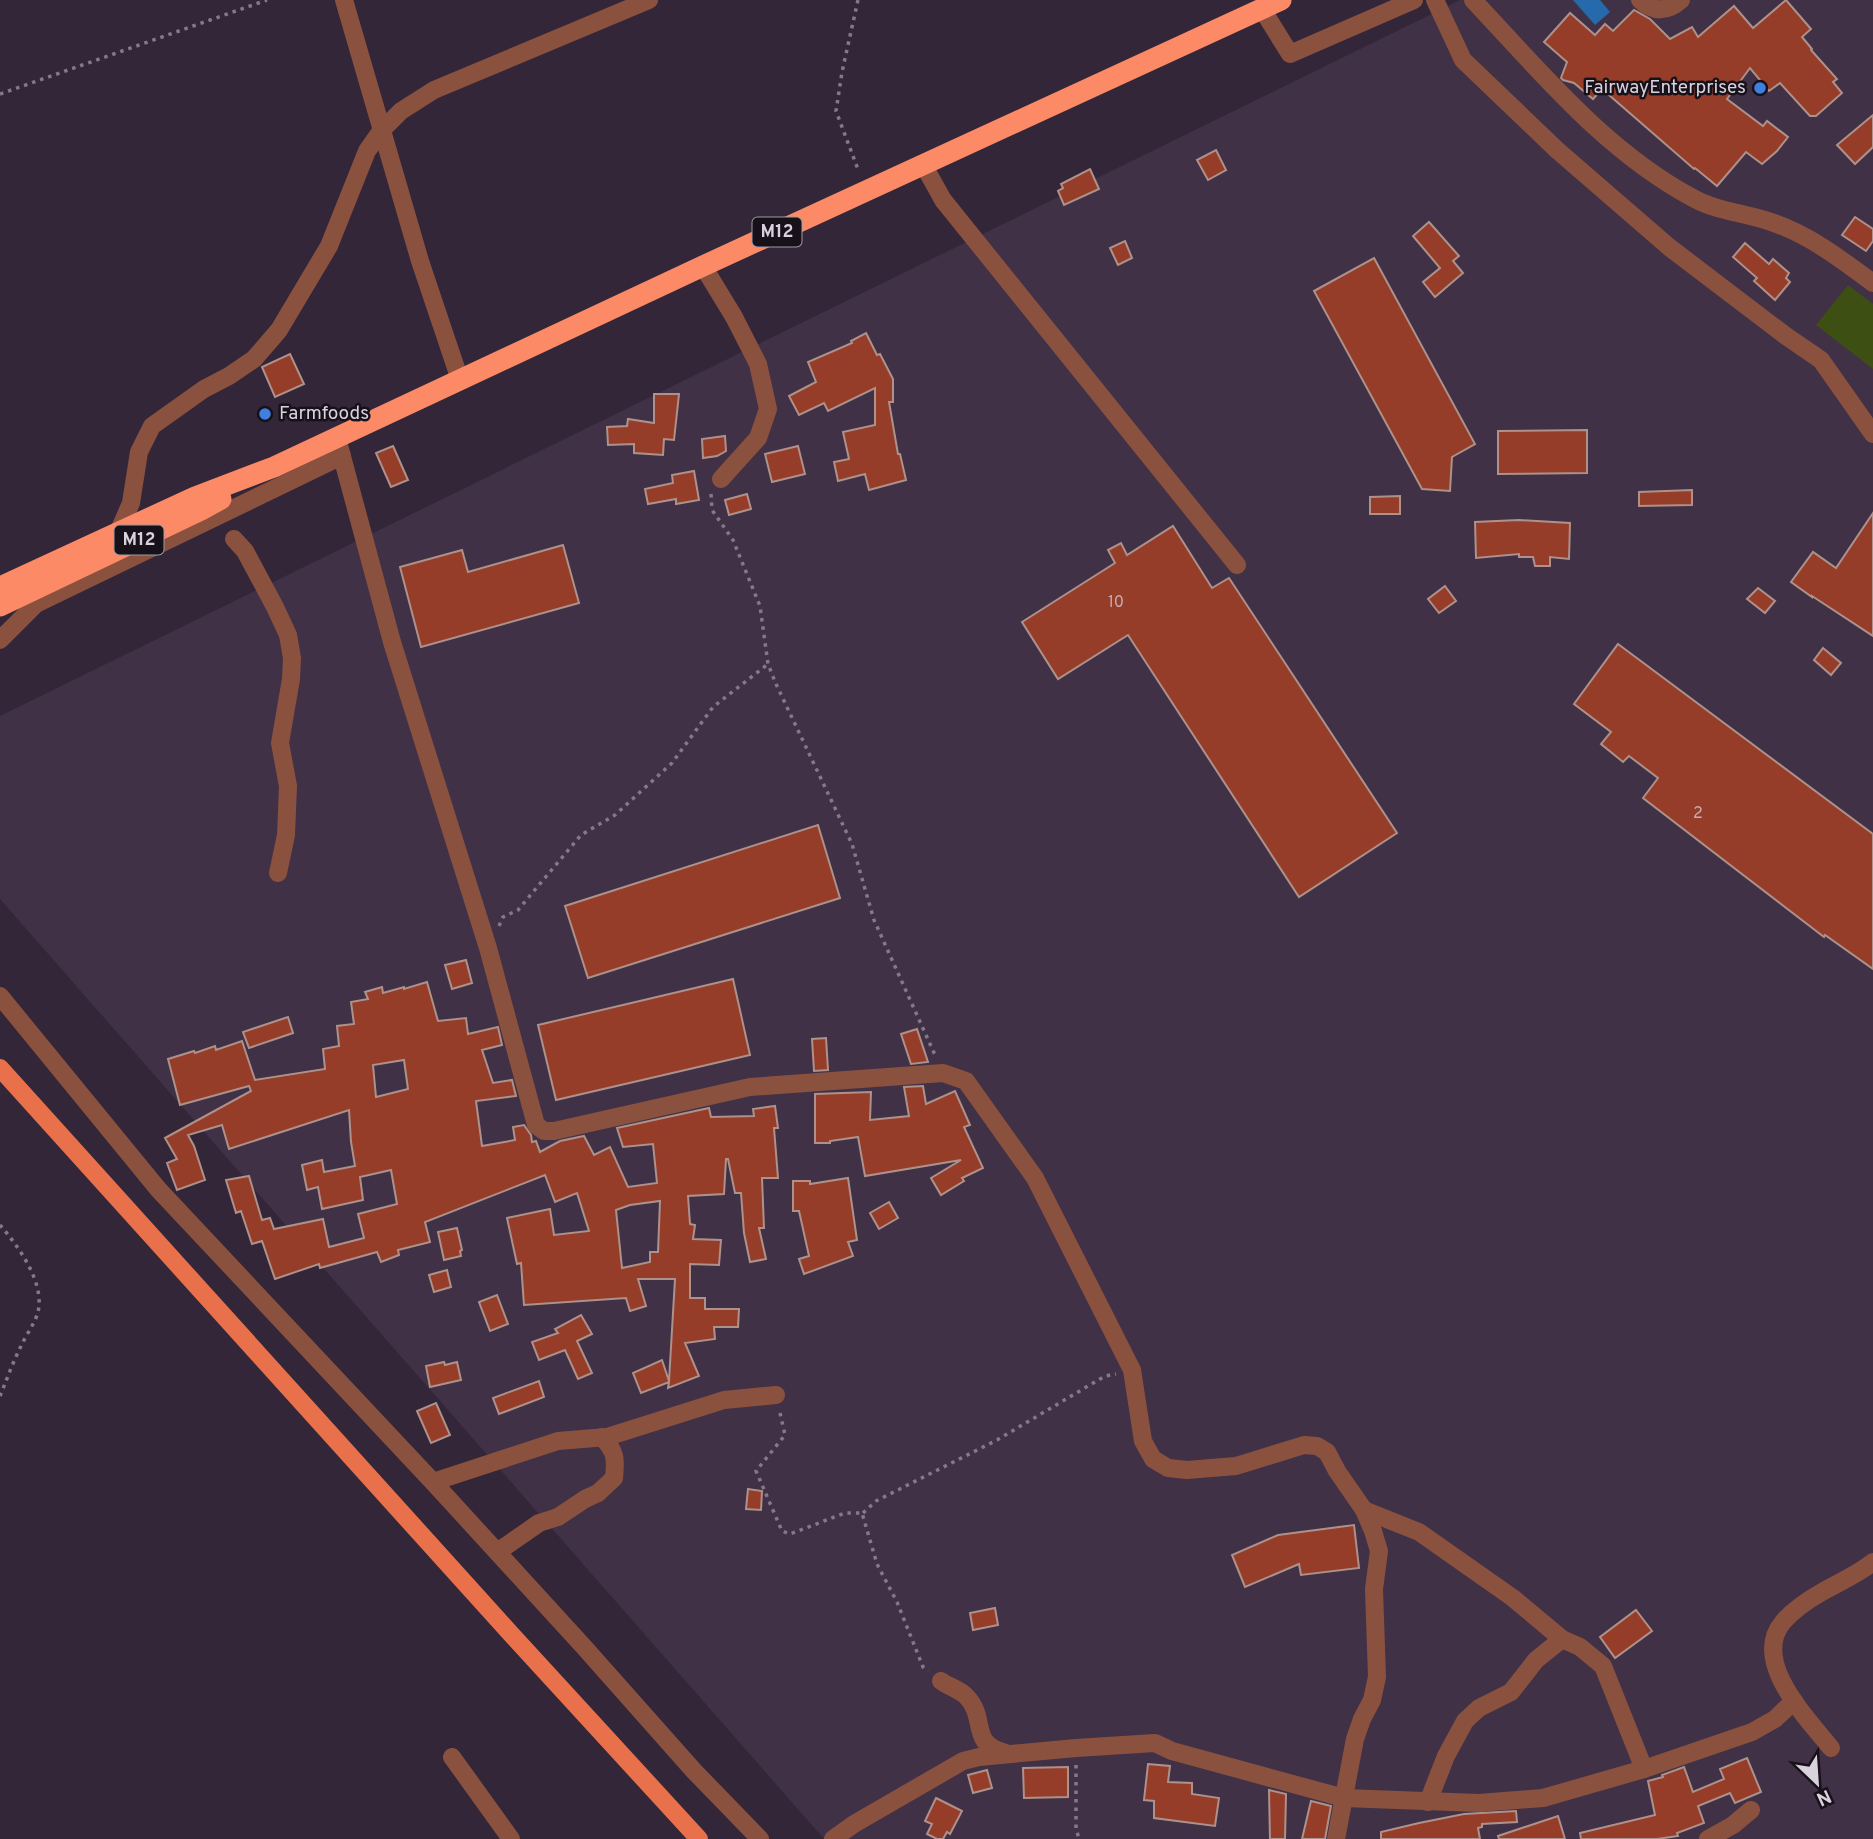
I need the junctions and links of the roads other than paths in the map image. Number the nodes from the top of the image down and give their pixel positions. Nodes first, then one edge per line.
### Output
1 (344, 0) edge
2 (649, 0) edge
3 (1413, 0) edge
4 (1435, 0) edge
5 (1474, 0) edge
6 (1640, 0) edge
7 (1681, 0) edge
8 (1271, 5) edge
9 (381, 131) junction
10 (923, 164) junction
11 (703, 266) junction
12 (1873, 283) edge
13 (460, 380) junction
14 (1873, 434) edge
15 (340, 447) junction
16 (274, 467) junction
17 (721, 479) road end
18 (118, 533) junction
19 (234, 539) dead end
20 (1237, 565) dead end
21 (0, 587) edge
22 (0, 606) edge
23 (0, 640) edge
24 (278, 873) dead end
25 (0, 996) edge
26 (0, 1068) edge
27 (776, 1395) road end
28 (602, 1437) junction
29 (433, 1482) junction
30 (1364, 1510) junction
31 (503, 1548) dead end
32 (1873, 1562) edge
33 (1562, 1639) junction
34 (941, 1681) road end
35 (1794, 1701) junction
36 (1831, 1748) dead end
37 (1012, 1754) junction
38 (452, 1758) dead end
39 (1644, 1769) junction
40 (1344, 1798) junction
41 (1428, 1802) junction
42 (1751, 1810) dead end
43 (512, 1839) edge
44 (699, 1839) edge
45 (760, 1839) edge
46 (833, 1839) edge
47 (1336, 1839) edge
48 (1707, 1839) edge

1 - 9 street
2 - 9 street
3 - 8 street
4 - 14 street
5 - 12 street
6 - 7 street
8 - 10 highway, M12
9 - 13 street
9 - 18 street
10 - 11 highway, M12
10 - 20 street
11 - 13 highway, M12
11 - 17 street
13 - 15 highway, M12
15 - 16 highway, M12
15 - 23 street
15 - 30 street
16 - 18 highway, M12
16 - 22 highway, M12
18 - 21 highway, M12
19 - 24 street
25 - 29 street
26 - 44 main road
27 - 28 street
28 - 29 street
28 - 31 street
29 - 45 street
30 - 33 street
30 - 40 street
32 - 35 street
33 - 39 street
33 - 41 street
34 - 37 street
35 - 36 street
35 - 39 street
37 - 40 street
37 - 46 street
38 - 43 street
39 - 41 street
40 - 41 street
40 - 47 street
42 - 48 street

